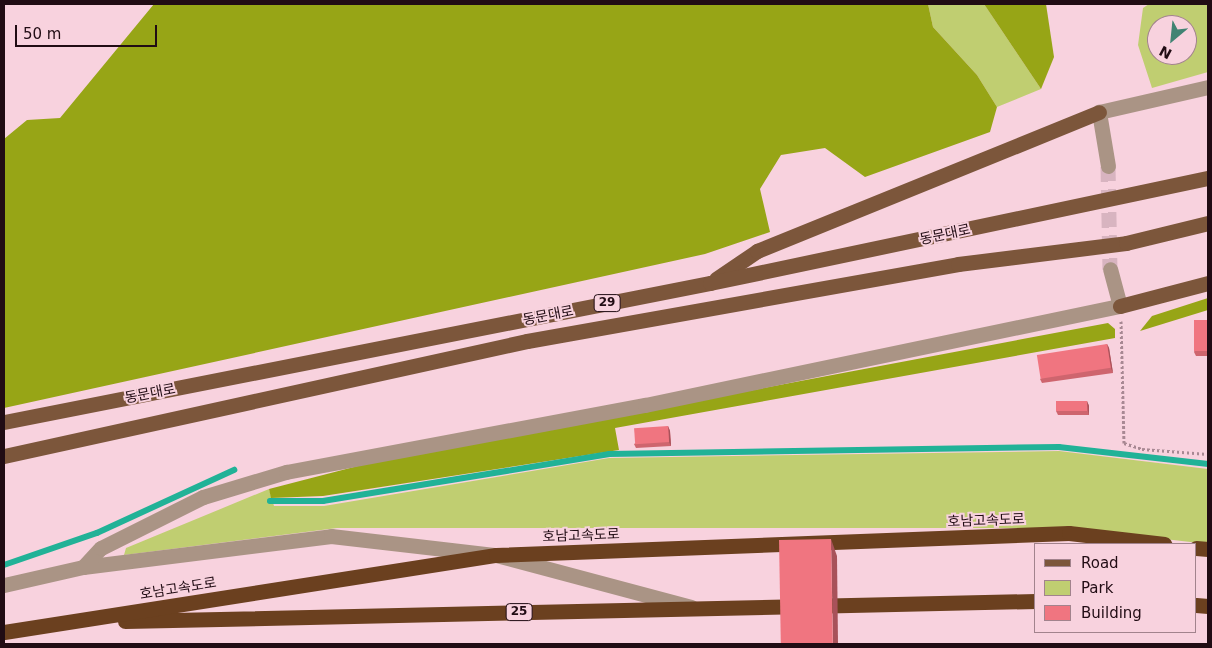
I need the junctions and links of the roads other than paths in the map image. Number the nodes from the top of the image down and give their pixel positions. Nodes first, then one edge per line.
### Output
1 (1208, 88) edge
2 (1099, 112) junction
3 (1108, 166) tunnel mouth
4 (1208, 178) edge
5 (1208, 223) edge
6 (1110, 269) tunnel mouth
7 (710, 283) junction
8 (1208, 283) edge
9 (1120, 306) junction
10 (4, 422) edge
11 (4, 456) edge
12 (1155, 543) edge
13 (496, 555) junction
14 (83, 567) junction
15 (4, 585) edge
16 (1034, 601) edge
17 (697, 608) junction
18 (4, 632) edge

1 - 2 street
2 - 3 street
2 - 7 main road
4 - 7 main road, 동문대로 / 29
5 - 11 main road, 동문대로 / 29
6 - 9 street
7 - 10 main road, 동문대로 / 29
8 - 9 main road
9 - 14 street
12 - 13 highway, 호남고속도로
13 - 14 street
13 - 17 street
13 - 18 highway, 호남고속도로
14 - 15 street
16 - 17 highway, 호남고속도로 / 25
17 - 18 highway, 호남고속도로 / 25

